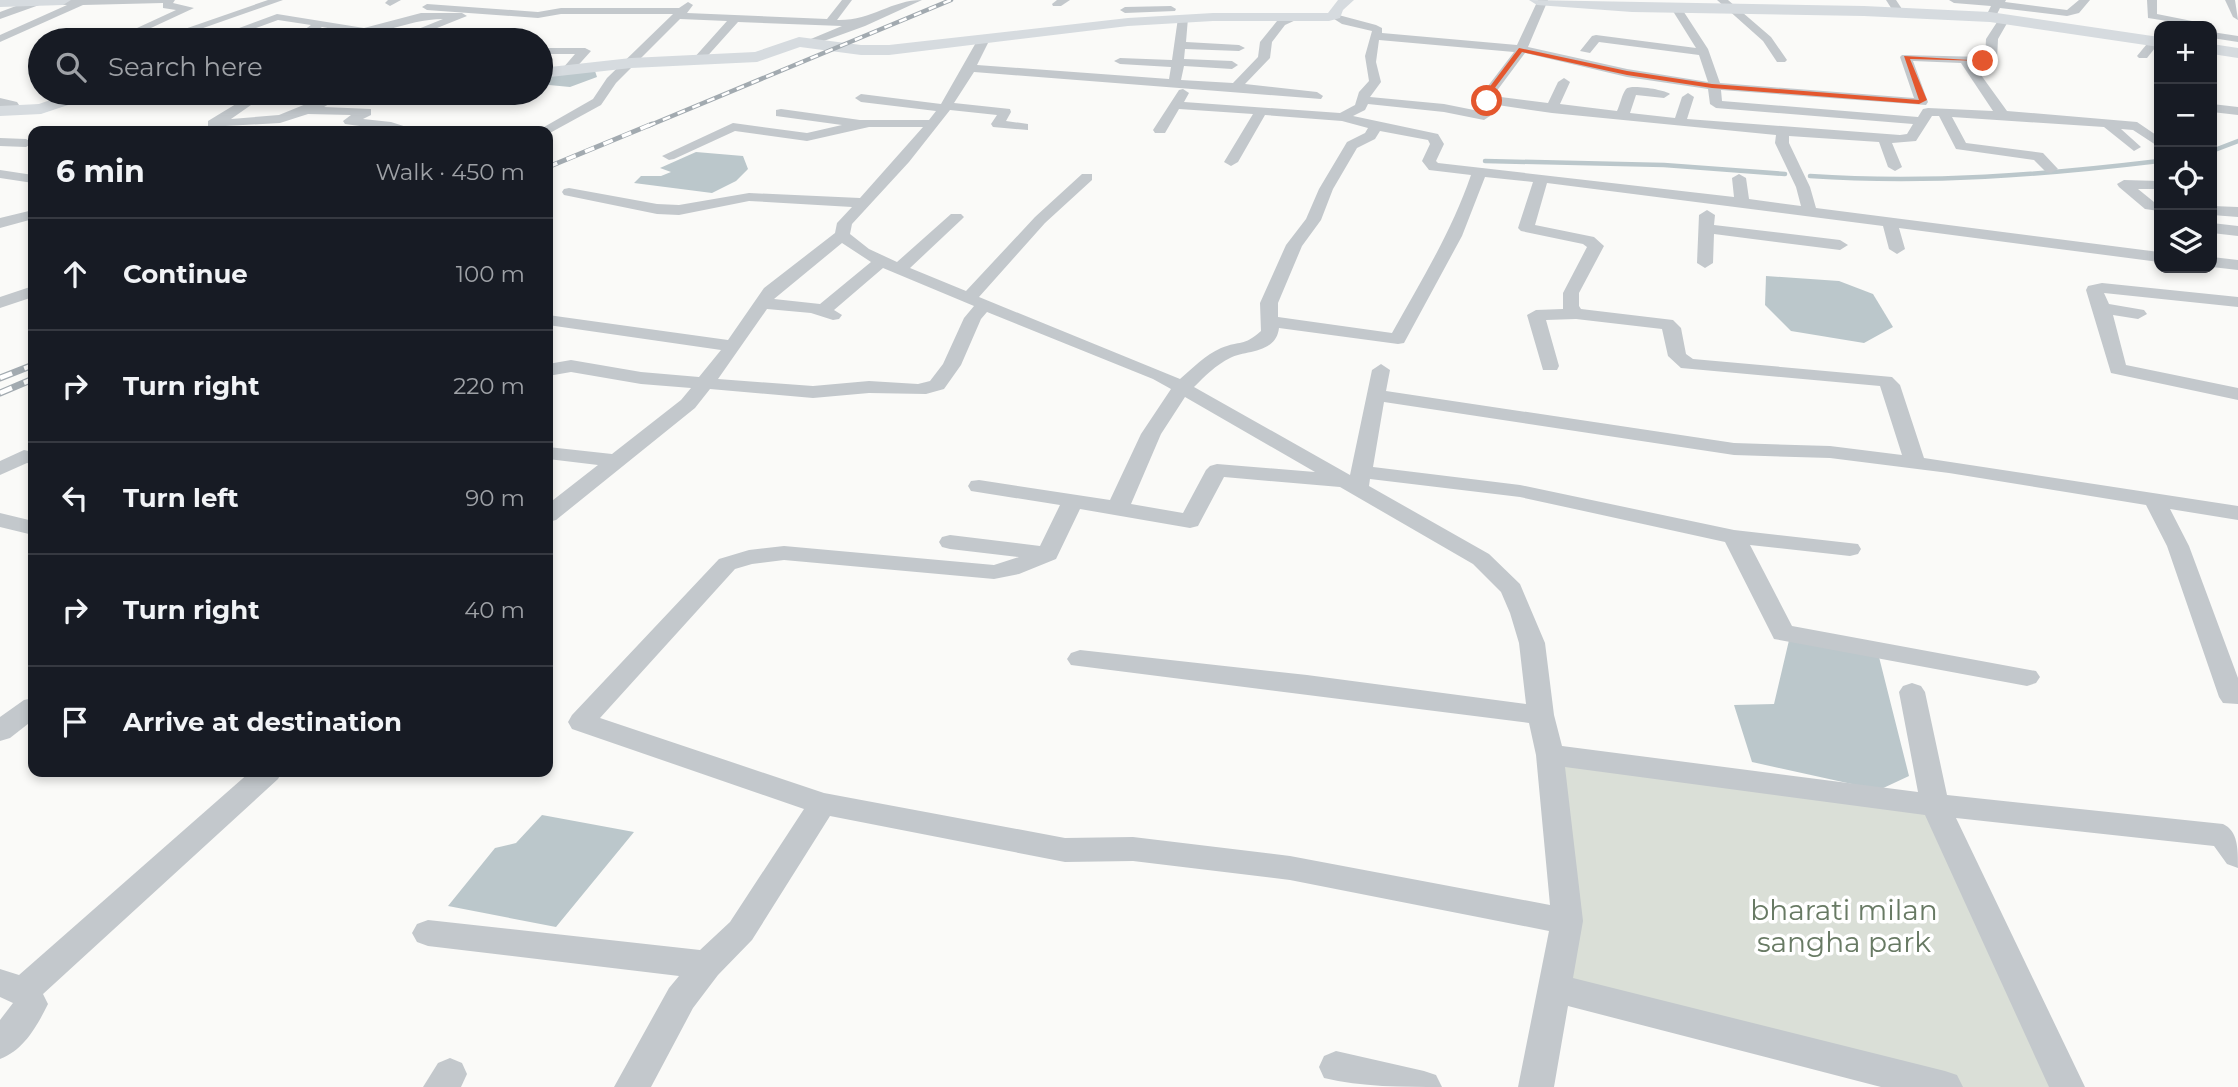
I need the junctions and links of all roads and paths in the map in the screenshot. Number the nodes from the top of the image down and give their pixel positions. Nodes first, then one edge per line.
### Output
1 (63, 0) edge
2 (163, 0) edge
3 (170, 0) edge
4 (278, 0) edge
5 (692, 0) edge
6 (847, 0) edge
7 (917, 0) edge
8 (1348, 0) edge
9 (1537, 0) edge
10 (1543, 0) edge
11 (1954, 0) edge
12 (2085, 0) edge
13 (2151, 0) edge
14 (2230, 0) edge
15 (42, 1) edge
16 (1581, 1) edge
17 (81, 2) junction
18 (1728, 4) edge
19 (1836, 5) edge
20 (1895, 6) edge
21 (427, 7) dead end
22 (1125, 8) edge
23 (1676, 8) junction
24 (1172, 10) edge
25 (1998, 10) edge
26 (1, 11) edge
27 (474, 11) junction
28 (681, 14) junction
29 (1335, 15) junction
30 (462, 16) junction
31 (1294, 17) junction
32 (736, 19) junction
33 (2237, 19) edge
34 (831, 21) junction
35 (2187, 21) edge
36 (317, 23) junction
37 (861, 24) junction
38 (143, 28) edge
39 (195, 28) edge
40 (246, 28) edge
41 (315, 28) edge
42 (346, 28) edge
43 (375, 28) edge
44 (430, 28) edge
45 (1375, 36) junction
46 (2217, 36) edge
47 (0, 39) edge
48 (984, 39) junction
49 (2238, 39) edge
50 (2154, 40) edge
51 (810, 43) junction
52 (2154, 44) edge
53 (1181, 45) junction
54 (1239, 48) dead end
55 (2217, 50) edge
56 (553, 51) edge
57 (1586, 51) dead end
58 (1703, 52) junction
59 (2238, 53) edge
60 (1518, 54) junction
61 (2143, 56) dead end
62 (699, 59) junction
63 (1781, 60) dead end
64 (1120, 61) dead end
65 (1966, 61) junction
66 (631, 63) junction
67 (1179, 63) junction
68 (1232, 65) dead end
69 (569, 68) junction
70 (972, 68) junction
71 (553, 71) edge
72 (1597, 74) dead end
73 (1180, 82) junction
74 (1564, 82) dead end
75 (1236, 87) junction
76 (1714, 93) junction
77 (1317, 96) dead end
78 (1688, 97) junction
79 (861, 98) dead end
80 (1363, 100) junction
81 (50, 105) edge
82 (243, 105) edge
83 (317, 105) edge
84 (1177, 105) junction
85 (1, 108) edge
86 (1552, 109) junction
87 (2217, 109) edge
88 (307, 110) junction
89 (1261, 111) junction
90 (2238, 111) edge
91 (781, 113) dead end
92 (941, 113) junction
93 (1944, 113) junction
94 (2003, 115) junction
95 (1484, 116) dead end
96 (1622, 116) junction
97 (1342, 117) junction
98 (1922, 121) junction
99 (365, 122) junction
100 (1681, 122) junction
101 (867, 124) junction
102 (2108, 124) junction
103 (211, 126) edge
104 (224, 126) edge
105 (357, 126) edge
106 (386, 126) edge
107 (553, 126) edge
108 (1023, 127) dead end
109 (1376, 127) junction
110 (1160, 130) dead end
111 (1783, 130) junction
112 (1884, 138) junction
113 (2154, 140) edge
114 (0, 142) edge
115 (26, 143) dead end
116 (2134, 147) dead end
117 (669, 156) dead end
118 (1231, 162) dead end
119 (1895, 167) dead end
120 (2051, 169) dead end
121 (1480, 171) junction
122 (0, 174) edge
123 (1087, 177) dead end
124 (28, 178) edge
125 (1541, 178) junction
126 (1739, 178) dead end
127 (2154, 185) edge
128 (569, 192) dead end
129 (1707, 198) junction
130 (1742, 203) junction
131 (864, 204) junction
132 (2154, 206) edge
133 (2217, 211) edge
134 (1810, 212) junction
135 (2238, 212) edge
136 (28, 216) edge
137 (956, 217) dead end
138 (1889, 222) junction
139 (0, 223) edge
140 (1707, 229) junction
141 (2217, 229) edge
142 (2238, 230) edge
143 (842, 235) junction
144 (1840, 244) dead end
145 (1897, 249) dead end
146 (2154, 256) edge
147 (1705, 263) dead end
148 (2217, 263) edge
149 (890, 265) junction
150 (2238, 265) edge
151 (28, 293) edge
152 (977, 301) junction
153 (2238, 302) edge
154 (0, 303) edge
155 (762, 303) junction
156 (2102, 308) junction
157 (1576, 314) junction
158 (2138, 314) dead end
159 (553, 321) edge
160 (1270, 321) junction
161 (733, 346) junction
162 (1550, 366) dead end
163 (553, 369) edge
164 (1381, 370) dead end
165 (705, 383) junction
166 (1181, 387) junction
167 (2238, 394) edge
168 (1376, 395) junction
169 (553, 454) edge
170 (28, 457) edge
171 (615, 461) junction
172 (1915, 462) junction
173 (0, 469) edge
174 (1356, 481) junction
175 (979, 486) dead end
176 (2154, 499) junction
177 (1073, 500) junction
178 (1118, 508) junction
179 (553, 511) edge
180 (2238, 513) edge
181 (0, 520) edge
182 (28, 527) edge
183 (1734, 537) junction
184 (950, 542) dead end
185 (1850, 549) dead end
186 (1048, 554) junction
187 (1080, 659) dead end
188 (2027, 677) dead end
189 (1912, 692) dead end
190 (2232, 697) dead end
191 (28, 711) edge
192 (1541, 716) junction
193 (0, 731) edge
194 (1550, 754) junction
195 (262, 777) edge
196 (823, 804) junction
197 (1936, 805) junction
198 (2238, 856) edge
199 (1567, 921) junction
200 (428, 933) dead end
201 (706, 965) junction
202 (12, 987) edge
203 (1554, 988) junction
204 (0, 1042) edge
205 (1336, 1066) dead end
206 (632, 1087) edge
207 (1424, 1087) edge
208 (1536, 1087) edge
209 (1945, 1087) edge
210 (2067, 1087) edge

1 - 15 main road
2 - 17 street
3 - 38 street
4 - 39 street
5 - 28 street
6 - 34 street
7 - 37 street
8 - 29 street
9 - 10 main road
10 - 16 main road
10 - 60 street
11 - 25 street
12 - 25 street
13 - 35 street
14 - 33 street
15 - 17 street
15 - 26 main road
16 - 23 main road
17 - 47 street
18 - 19 main road
18 - 23 main road
18 - 63 street
19 - 20 main road
20 - 25 main road
21 - 27 street
22 - 24 street
22 - 24 street
22 - 48 street
23 - 58 street
24 - 31 street
24 - 53 street
25 - 50 main road
25 - 65 street
27 - 28 street
27 - 30 street
28 - 32 street
28 - 66 street
29 - 31 street
29 - 45 street
30 - 43 street
30 - 44 street
31 - 75 street
32 - 34 street
32 - 62 street
34 - 37 street
36 - 40 street
36 - 41 street
36 - 42 street
37 - 51 street
45 - 60 street
45 - 80 street
46 - 49 street
48 - 51 street
48 - 70 street
51 - 62 street
52 - 61 street
53 - 54 street
53 - 67 street
55 - 59 main road
56 - 69 street
57 - 58 street
58 - 76 street
60 - 72 street
60 - 76 street
60 - 86 street
62 - 66 street
64 - 67 street
65 - 76 street
65 - 94 street
66 - 69 street
66 - 107 street
67 - 68 street
67 - 73 street
69 - 71 street
70 - 73 street
70 - 92 street
73 - 75 street
73 - 84 street
74 - 86 street
75 - 77 street
76 - 78 street
76 - 98 street
78 - 96 street
78 - 100 street
79 - 92 street
80 - 95 street
80 - 97 street
81 - 85 street
82 - 103 street
83 - 88 street
84 - 89 street
84 - 110 street
86 - 96 street
87 - 90 street
88 - 99 street
88 - 104 street
89 - 97 street
89 - 118 street
91 - 101 street
92 - 101 street
92 - 108 street
92 - 131 street
93 - 94 street
93 - 98 street
93 - 120 street
94 - 102 street
96 - 100 street
97 - 109 street
98 - 112 street
99 - 105 street
99 - 106 street
100 - 111 street
101 - 117 street
102 - 113 street
102 - 116 street
109 - 121 street
109 - 160 street
111 - 112 street
111 - 134 street
112 - 119 street
114 - 115 street
121 - 125 street
121 - 160 street
122 - 124 street
123 - 152 street
125 - 129 street
125 - 157 street
126 - 130 street
127 - 132 street
128 - 131 street
129 - 130 street
129 - 140 street
130 - 134 street
131 - 143 street
133 - 135 street
134 - 138 street
136 - 139 street
137 - 149 street
138 - 145 street
138 - 146 street
140 - 144 street
140 - 147 street
141 - 142 street
143 - 149 street
143 - 155 street
148 - 150 street
149 - 152 street
149 - 155 street
151 - 154 street
152 - 165 street
152 - 166 street
153 - 156 street
155 - 161 street
156 - 158 street
156 - 167 street
157 - 162 street
157 - 172 street
159 - 161 street
160 - 166 street
161 - 165 street
163 - 165 street
164 - 168 street
165 - 171 street
166 - 174 street
166 - 178 street
168 - 172 street
168 - 174 street
169 - 171 street
170 - 173 street
171 - 179 street
172 - 176 street
174 - 178 street
174 - 183 street
174 - 192 street
175 - 177 street
176 - 180 street
176 - 190 street
177 - 178 street
177 - 186 street
181 - 182 street
183 - 185 street
183 - 188 street
184 - 186 street
186 - 196 street
187 - 192 street
189 - 197 street
191 - 193 street
192 - 194 street
194 - 197 street
194 - 199 street
195 - 202 street
196 - 199 street
196 - 201 street
197 - 198 street
197 - 210 street
199 - 203 street
200 - 201 street
201 - 206 street
202 - 204 street
203 - 208 street
203 - 209 street
205 - 207 street

